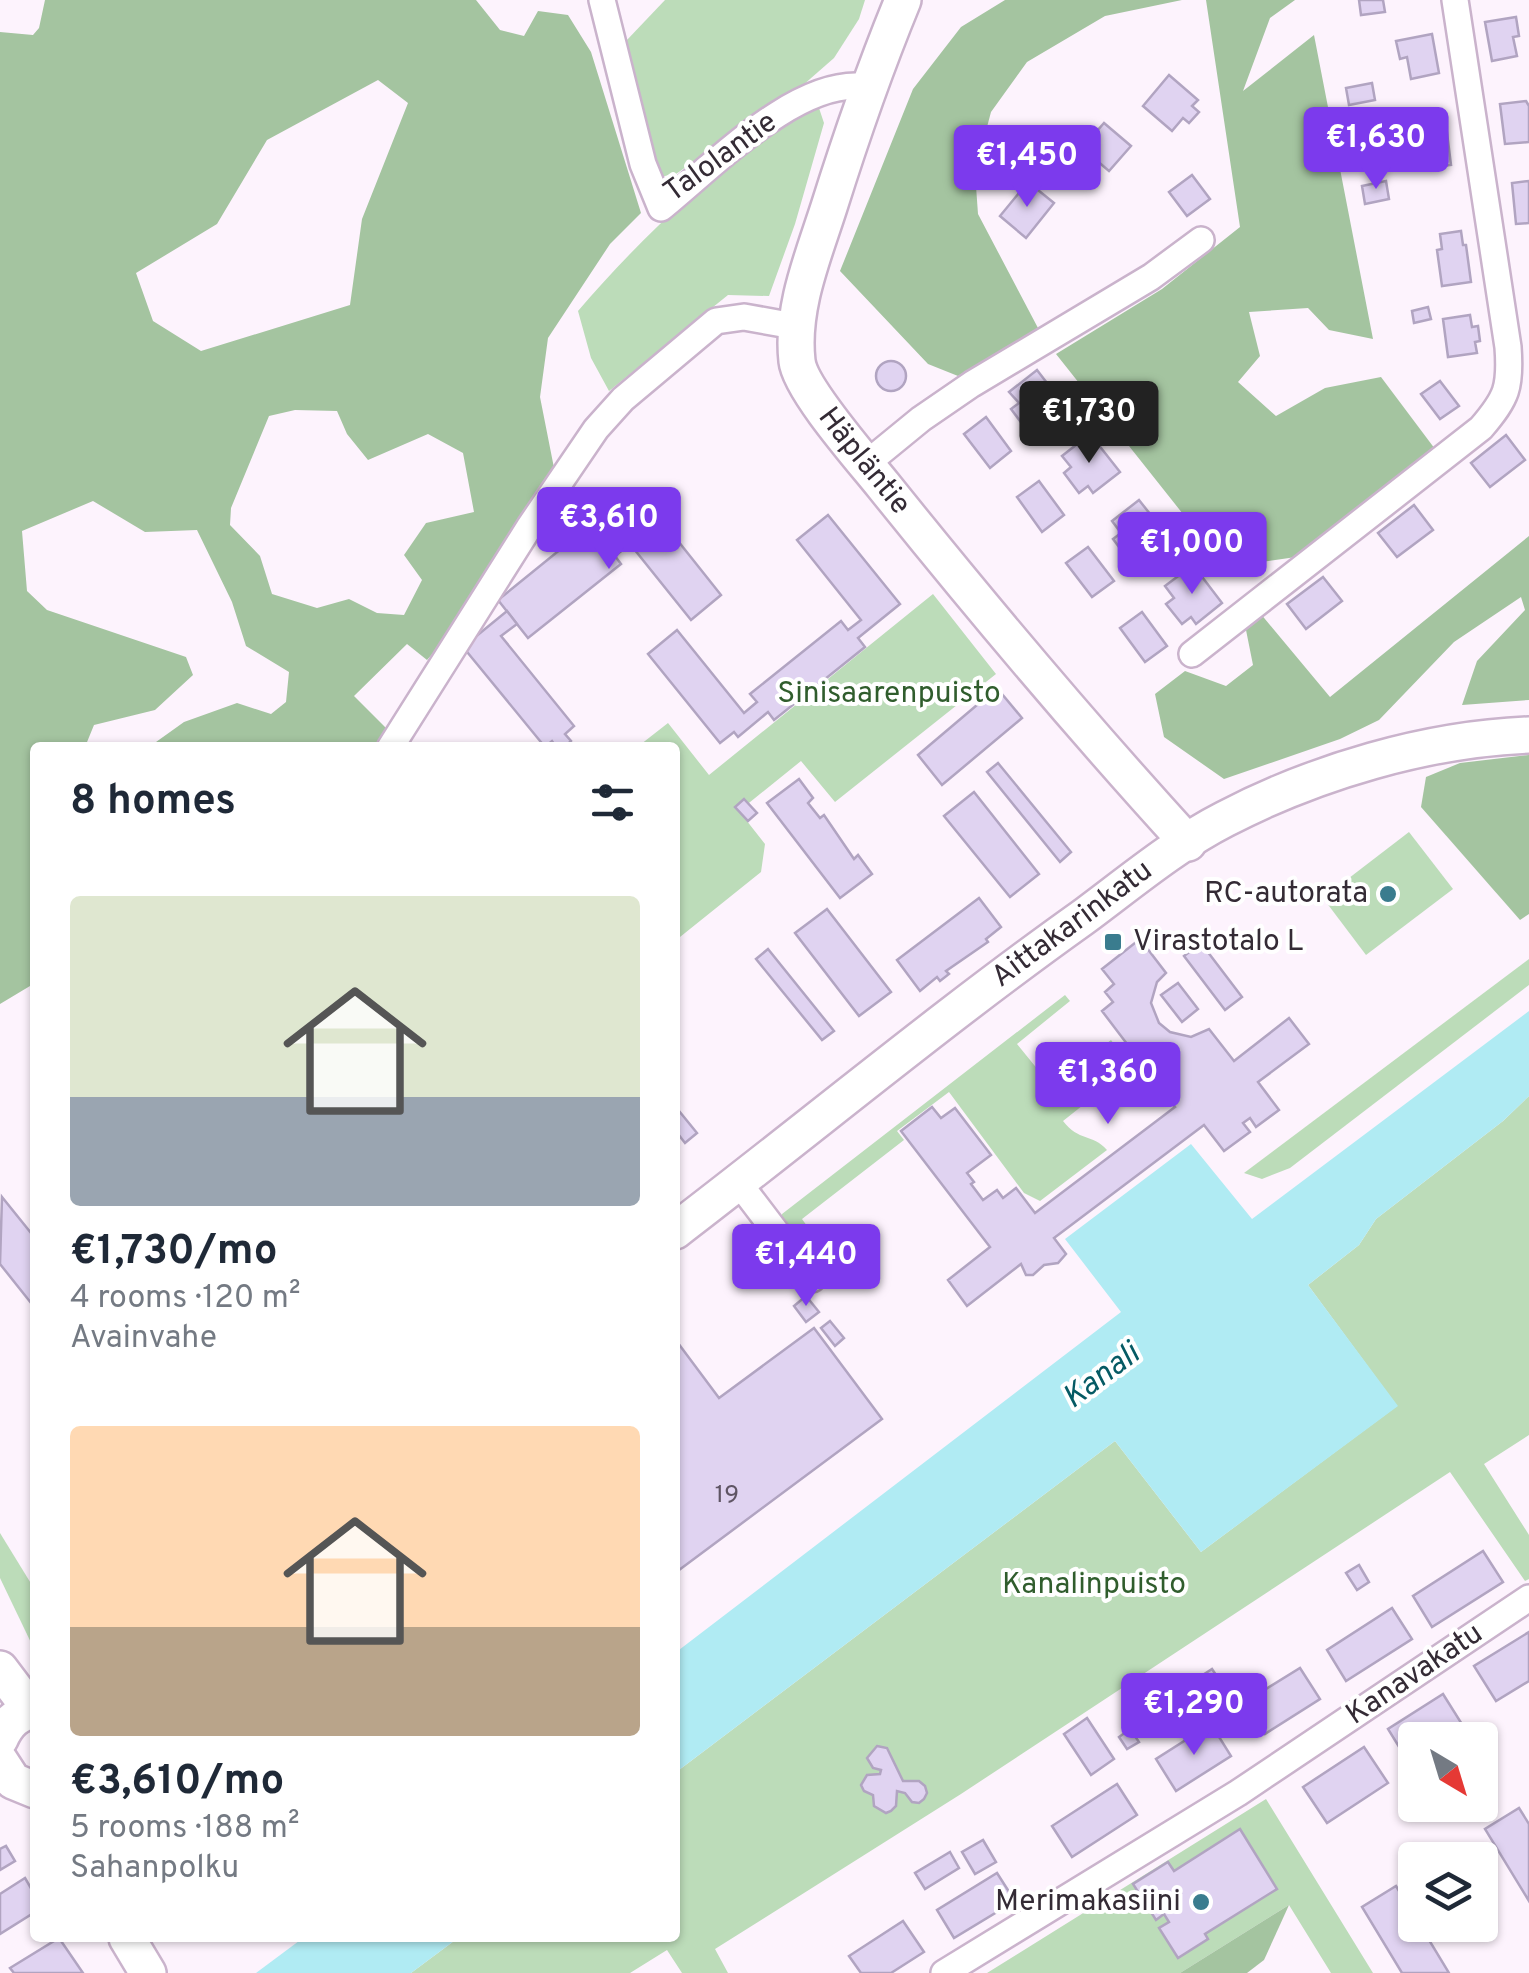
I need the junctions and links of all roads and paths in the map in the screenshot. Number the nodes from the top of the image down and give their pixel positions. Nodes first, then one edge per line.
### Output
1 (602, 0) edge
2 (904, 0) edge
3 (1455, 0) edge
4 (868, 88) junction
5 (1201, 240) dead end
6 (794, 326) junction
7 (866, 464) junction
8 (1192, 654) dead end
9 (1529, 736) edge
10 (394, 742) edge
11 (1188, 843) junction
12 (738, 1182) junction
13 (680, 1228) edge
14 (812, 1280) dead end
15 (1529, 1598) edge
16 (0, 1668) edge
17 (30, 1706) edge
18 (30, 1712) edge
19 (0, 1750) edge
20 (30, 1788) edge
21 (30, 1792) edge
22 (0, 1806) edge
23 (129, 1942) edge
24 (154, 1942) edge
25 (148, 1973) edge
26 (172, 1973) edge
27 (944, 1973) edge

1 - 4 street, Talolantie
2 - 4 main road, Häpläntie
3 - 8 street
4 - 6 main road, Häpläntie
5 - 7 street
6 - 7 main road, Häpläntie
6 - 10 street
7 - 11 main road, Häpläntie
9 - 11 main road, Aittakarinkatu
11 - 12 main road, Aittakarinkatu
12 - 13 main road, Aittakarinkatu
12 - 14 street
15 - 27 street, Kanavakatu
16 - 17 main road
18 - 19 main road
19 - 20 main road
21 - 22 main road
23 - 25 main road
24 - 26 main road

